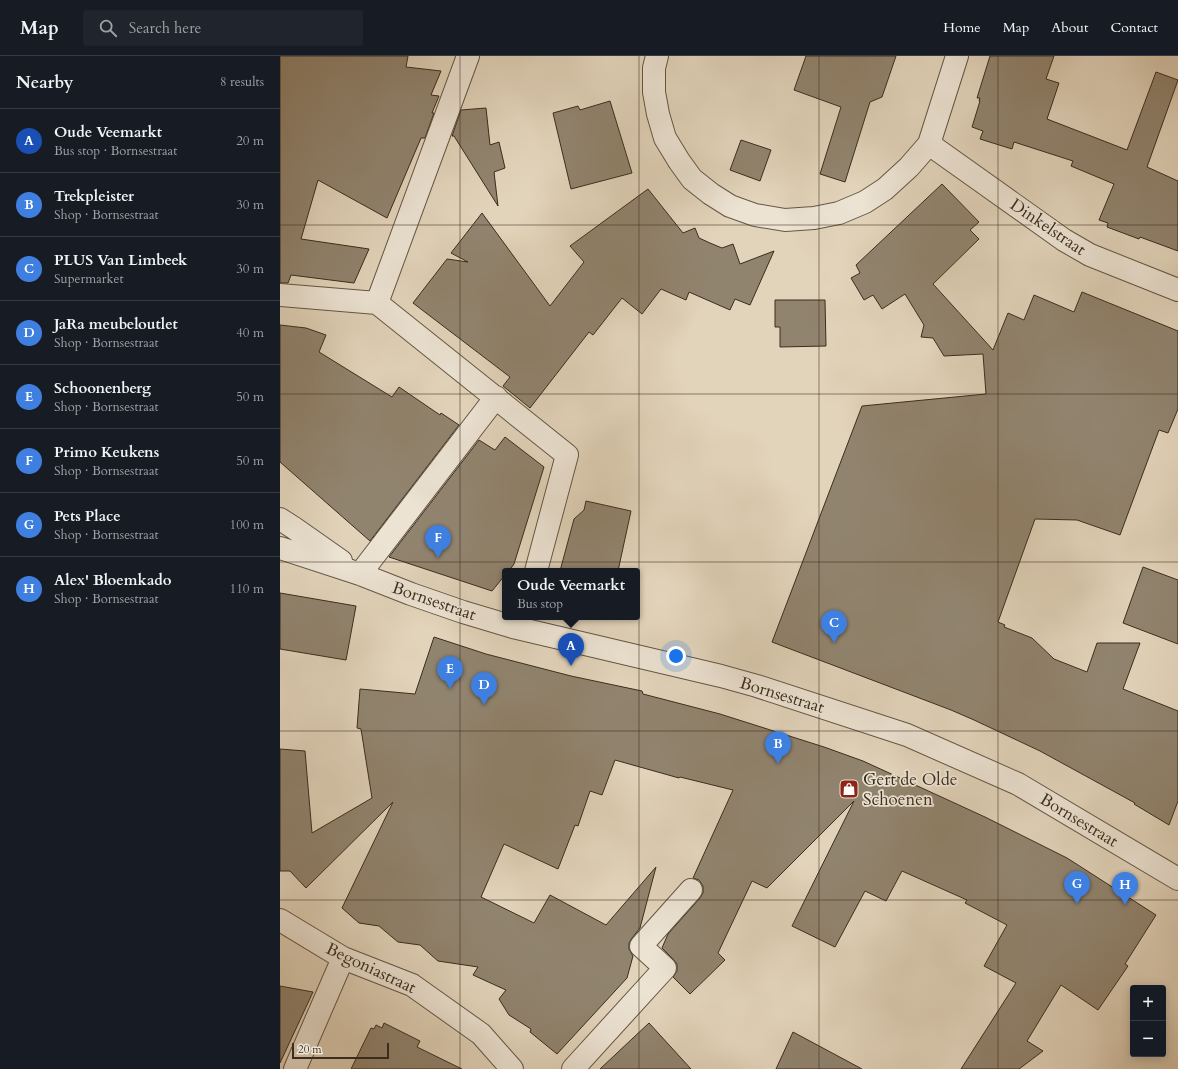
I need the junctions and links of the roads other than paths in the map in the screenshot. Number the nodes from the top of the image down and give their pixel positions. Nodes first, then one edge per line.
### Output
1 (468, 56) edge
2 (657, 56) edge
3 (957, 56) edge
4 (928, 144) junction
5 (1178, 290) edge
6 (280, 295) edge
7 (377, 303) junction
8 (496, 397) junction
9 (285, 526) edge
10 (280, 548) edge
11 (537, 568) edge
12 (360, 574) junction
13 (502, 620) edge
14 (505, 620) edge
15 (515, 622) edge
16 (1178, 879) edge
17 (691, 890) dead end
18 (280, 920) edge
19 (342, 958) junction
20 (295, 1069) edge
21 (512, 1069) edge
22 (573, 1069) edge

1 - 7 street
2 - 4 street
3 - 4 street
4 - 5 street, Dinkelstraat
6 - 7 street
7 - 8 street
8 - 11 street
8 - 12 street
9 - 12 street, Bornsestraat
10 - 12 street, Bornsestraat
12 - 13 street, Bornsestraat
14 - 15 street, Bornsestraat
15 - 16 street, Bornsestraat
17 - 22 street
18 - 19 street, Begoniastraat
19 - 20 street
19 - 21 street, Begoniastraat

